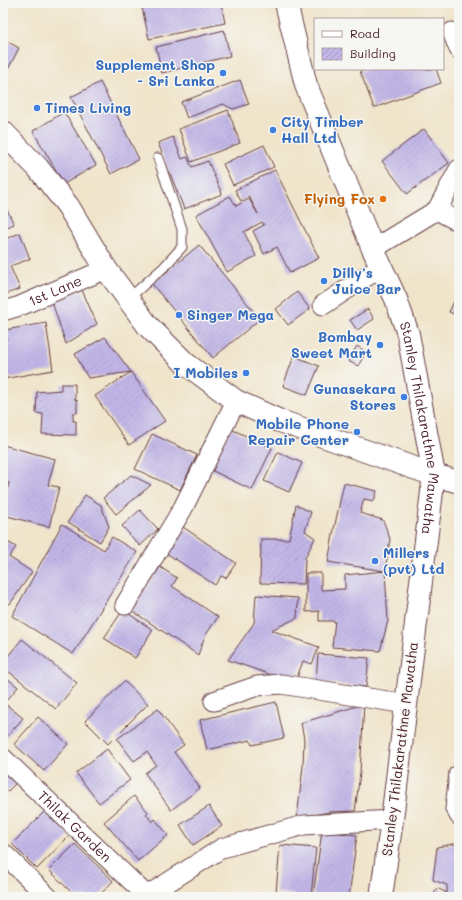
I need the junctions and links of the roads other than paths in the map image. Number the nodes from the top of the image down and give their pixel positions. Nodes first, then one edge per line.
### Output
1 (286, 3) edge
2 (3, 132) edge
3 (158, 158) dead end
4 (459, 169) edge
5 (437, 210) junction
6 (459, 222) edge
7 (377, 258) junction
8 (106, 269) junction
9 (128, 299) junction
10 (322, 305) dead end
11 (3, 311) edge
12 (236, 401) junction
13 (434, 475) junction
14 (459, 482) edge
15 (125, 605) dead end
16 (214, 701) dead end
17 (406, 704) junction
18 (3, 758) edge
19 (454, 772) dead end
20 (392, 820) junction
21 (459, 822) edge
22 (3, 853) edge
23 (146, 896) edge
24 (48, 897) edge
25 (381, 897) edge

1 - 7 main road, Stanley Thilakarathne Mawatha
2 - 8 main road
3 - 9 lane
4 - 5 street
5 - 6 street
5 - 7 street
7 - 10 street
7 - 13 main road, Stanley Thilakarathne Mawatha
8 - 9 main road
8 - 11 street, 1st Lane
9 - 12 main road
12 - 13 main road
12 - 15 street
13 - 14 main road
13 - 17 main road, Stanley Thilakarathne Mawatha
16 - 17 street
17 - 20 main road, Stanley Thilakarathne Mawatha
18 - 23 street, Thilak Garden
19 - 21 lane
20 - 23 street
20 - 25 main road, Stanley Thilakarathne Mawatha
22 - 24 street

